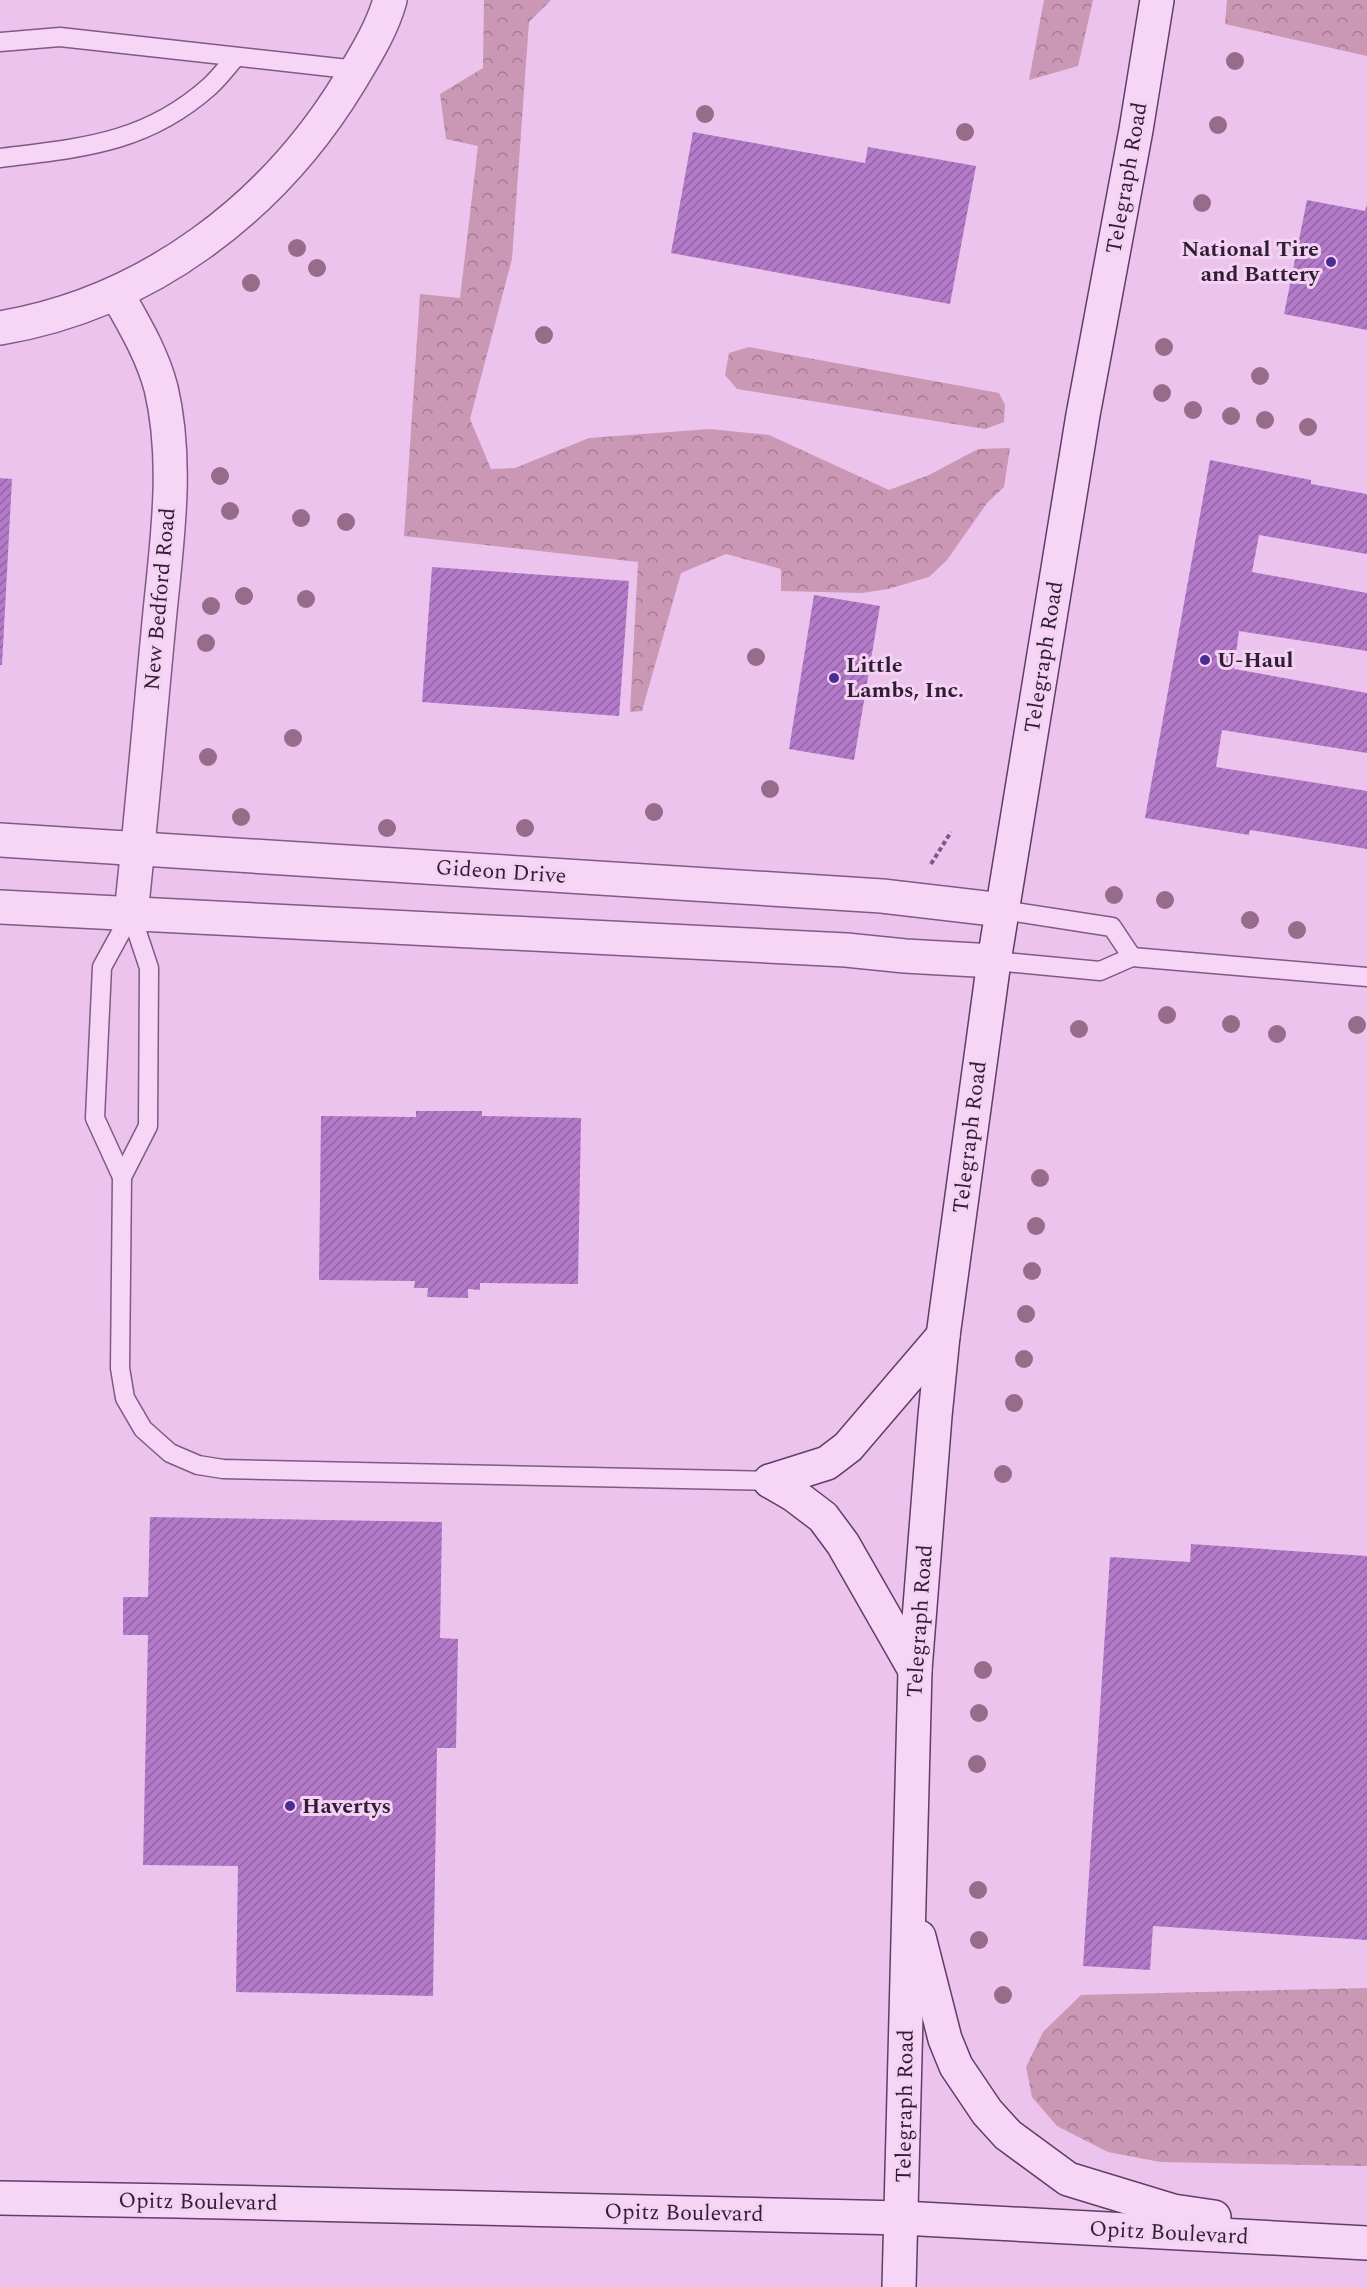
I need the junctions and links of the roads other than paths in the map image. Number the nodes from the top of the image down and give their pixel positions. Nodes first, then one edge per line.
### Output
1 (390, 0) edge
2 (1157, 0) edge
3 (0, 42) edge
4 (236, 57) junction
5 (357, 70) junction
6 (0, 158) edge
7 (117, 294) junction
8 (0, 328) edge
9 (0, 840) edge
10 (138, 849) junction
11 (0, 907) edge
12 (1002, 910) junction
13 (131, 914) junction
14 (1132, 957) junction
15 (994, 961) junction
16 (1367, 976) edge
17 (122, 1177) junction
18 (943, 1336) junction
19 (770, 1481) junction
20 (915, 1670) junction
21 (909, 1895) junction
22 (0, 2198) edge
23 (902, 2218) junction
24 (1367, 2243) edge
25 (899, 2287) edge

1 - 5 main road
2 - 12 main road, Telegraph Road
3 - 4 lane
4 - 5 lane
4 - 6 lane
5 - 7 main road
7 - 8 main road
7 - 10 main road, New Bedford Road
9 - 10 main road, Gideon Drive
10 - 12 main road, Gideon Drive
10 - 13 main road, New Bedford Road
11 - 13 main road
12 - 14 lane
12 - 15 main road, Telegraph Road
13 - 15 main road
13 - 17 lane
13 - 17 lane
14 - 15 lane
14 - 16 lane
15 - 18 main road, Telegraph Road
17 - 19 lane
18 - 19 main road
18 - 20 main road, Telegraph Road
19 - 20 main road
20 - 21 main road, Telegraph Road
21 - 23 main road, Telegraph Road
21 - 24 main road
22 - 23 main road, Opitz Boulevard
23 - 24 main road, Opitz Boulevard
23 - 25 main road, Telegraph Road

